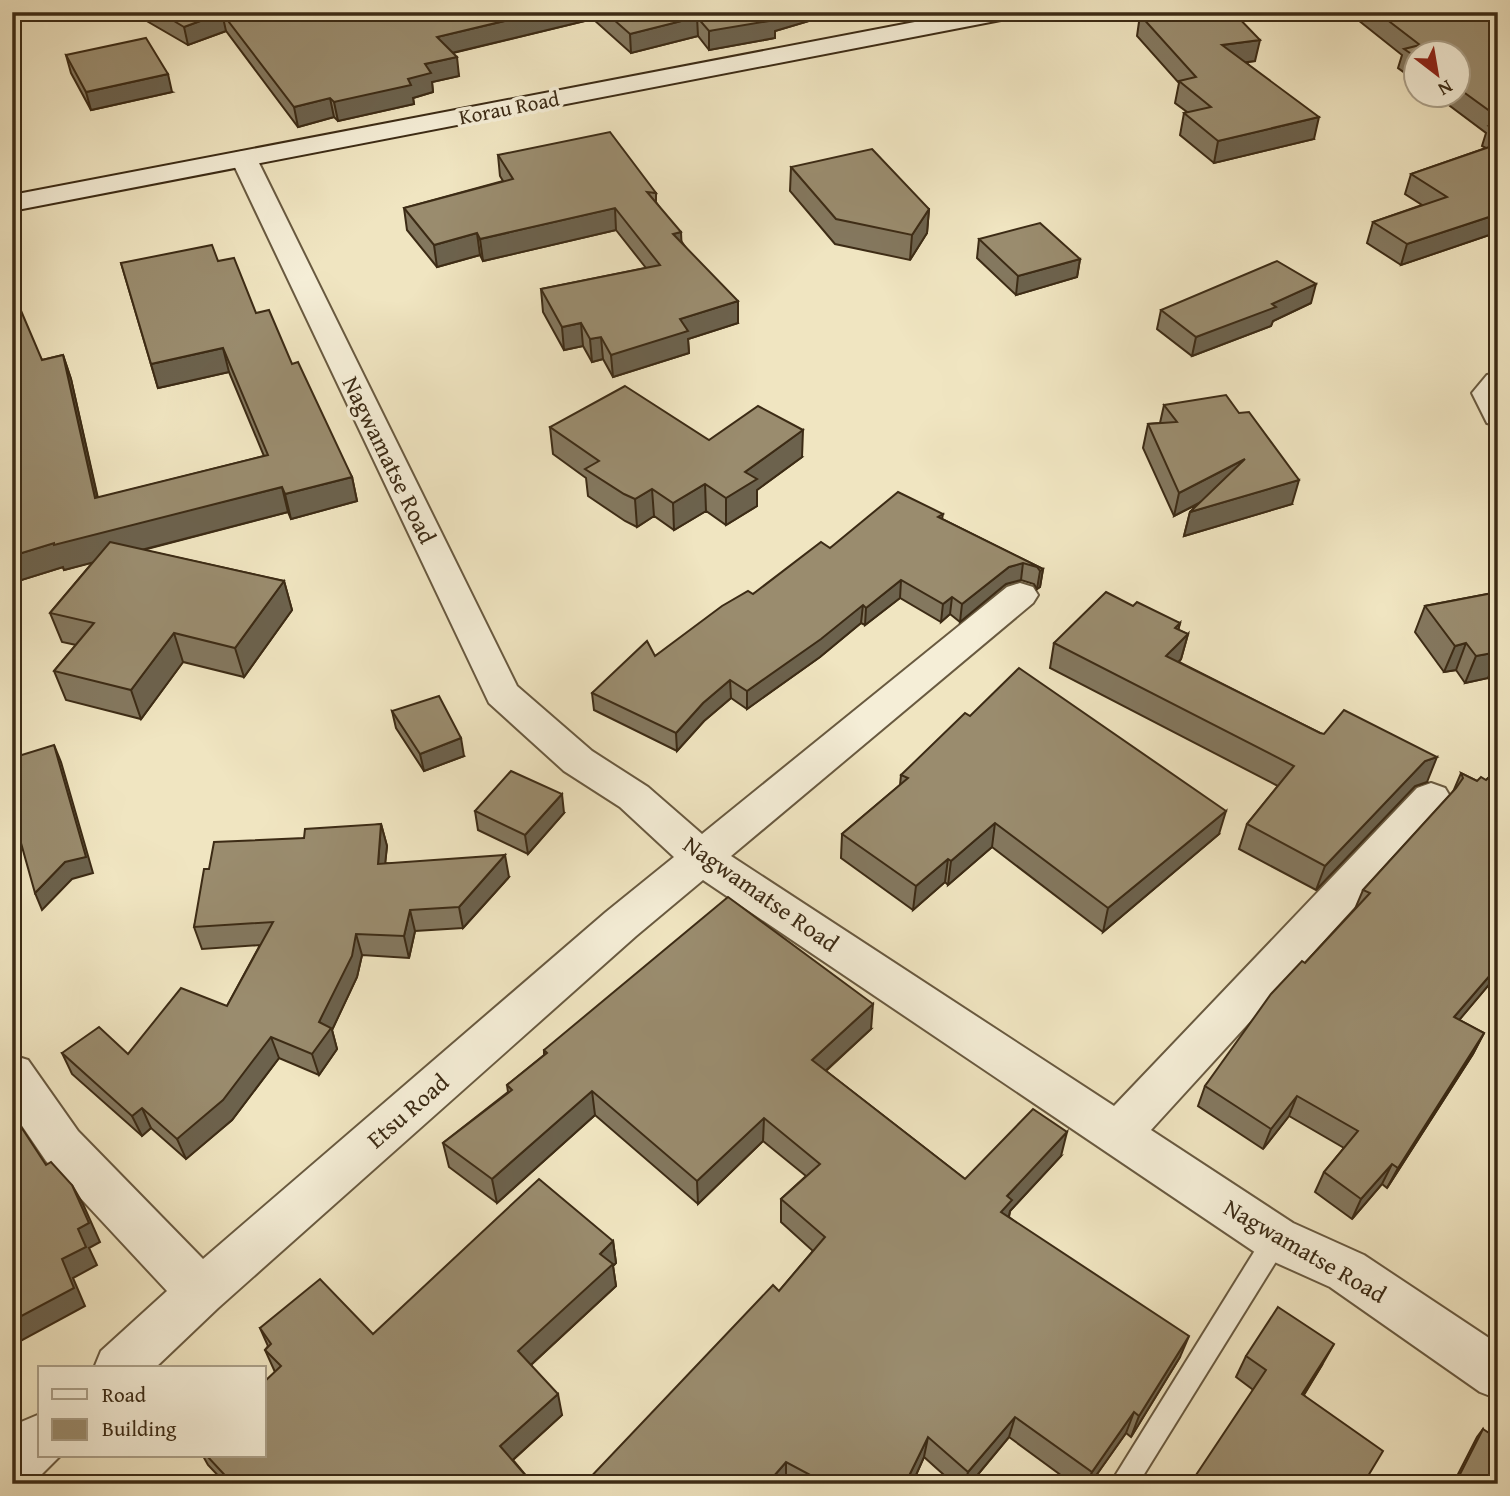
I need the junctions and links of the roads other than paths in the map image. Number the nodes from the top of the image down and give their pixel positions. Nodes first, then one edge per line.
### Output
1 (1006, 12) edge
2 (244, 159) junction
3 (12, 203) edge
4 (1498, 382) edge
5 (1498, 416) edge
6 (1020, 595) dead end
7 (1431, 798) dead end
8 (702, 858) junction
9 (12, 1074) edge
10 (1118, 1134) junction
11 (1276, 1239) junction
12 (201, 1293) junction
13 (121, 1366) edge
14 (1498, 1374) edge
15 (38, 1442) edge
16 (12, 1466) edge
17 (1123, 1484) edge

1 - 2 street, Korau Road
2 - 3 street, Korau Road
2 - 8 street, Nagwamatse Road
4 - 5 street
6 - 8 street, Etsu Road
7 - 10 street
8 - 10 street, Nagwamatse Road
8 - 12 street, Etsu Road
9 - 12 street
10 - 11 street, Nagwamatse Road
11 - 14 street, Nagwamatse Road
11 - 17 lane
12 - 13 street, Etsu Road
15 - 16 street

